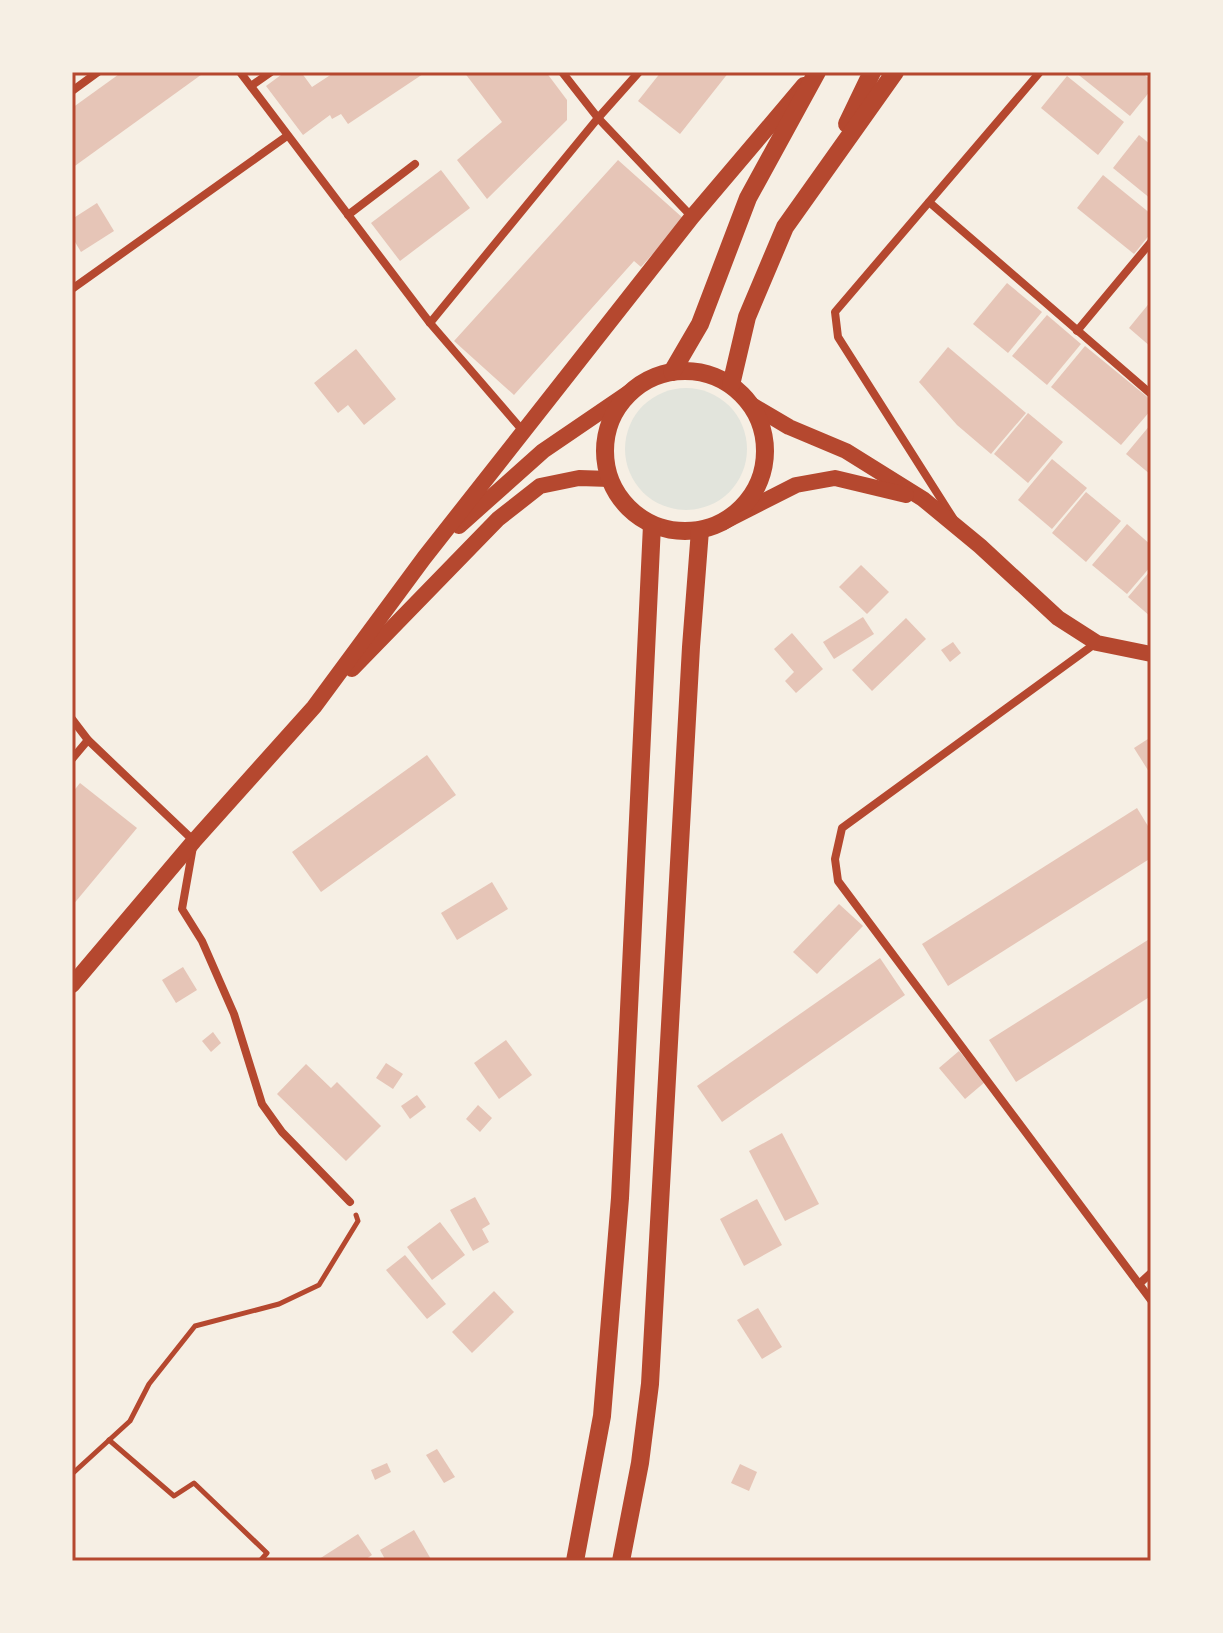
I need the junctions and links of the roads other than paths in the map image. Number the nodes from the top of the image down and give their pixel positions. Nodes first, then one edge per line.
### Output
1 (98, 72) edge
2 (240, 72) edge
3 (271, 72) edge
4 (562, 72) edge
5 (639, 72) edge
6 (816, 72) edge
7 (872, 72) edge
8 (895, 72) edge
9 (1040, 72) edge
10 (251, 86) junction
11 (72, 91) edge
12 (598, 118) junction
13 (287, 136) junction
14 (415, 164) dead end
15 (825, 169) junction
16 (929, 202) junction
17 (348, 215) junction
18 (692, 217) junction
19 (1151, 242) edge
20 (72, 289) edge
21 (430, 323) junction
22 (1077, 331) junction
23 (672, 372) junction
24 (731, 385) junction
25 (634, 389) junction
26 (1151, 394) edge
27 (750, 404) junction
28 (524, 432) junction
29 (610, 479) junction
30 (923, 499) junction
31 (723, 522) junction
32 (652, 525) junction
33 (700, 530) junction
34 (961, 530) junction
35 (424, 558) junction
36 (1097, 643) junction
37 (1151, 654) edge
38 (314, 707) junction
39 (72, 719) edge
40 (88, 740) junction
41 (72, 759) edge
42 (194, 841) junction
43 (72, 985) edge
44 (350, 1202) road end
45 (1151, 1273) edge
46 (1139, 1284) junction
47 (1151, 1300) edge
48 (575, 1561) edge
49 (621, 1561) edge

1 - 11 street
2 - 10 street
3 - 10 street
4 - 12 street
5 - 12 street
6 - 18 main road
6 - 23 main road
7 - 15 main road
8 - 15 main road
9 - 16 street
10 - 13 street
12 - 18 street
12 - 21 street
13 - 17 street
13 - 20 street
14 - 17 street
15 - 24 main road
16 - 22 street
16 - 34 street
17 - 21 street
18 - 28 main road
19 - 22 street
21 - 28 street
22 - 26 street
23 - 24 main road
23 - 25 main road
24 - 27 main road
25 - 29 main road
25 - 35 main road
27 - 30 main road
27 - 31 main road
28 - 35 main road
29 - 32 main road
29 - 38 main road
30 - 31 main road
30 - 34 main road
31 - 33 main road
32 - 33 main road
32 - 48 main road
33 - 49 main road
34 - 36 main road
35 - 38 main road
36 - 37 main road
36 - 46 street
38 - 42 main road
39 - 40 street
40 - 41 street
40 - 42 street
42 - 43 main road
42 - 44 street
45 - 46 street
46 - 47 street

